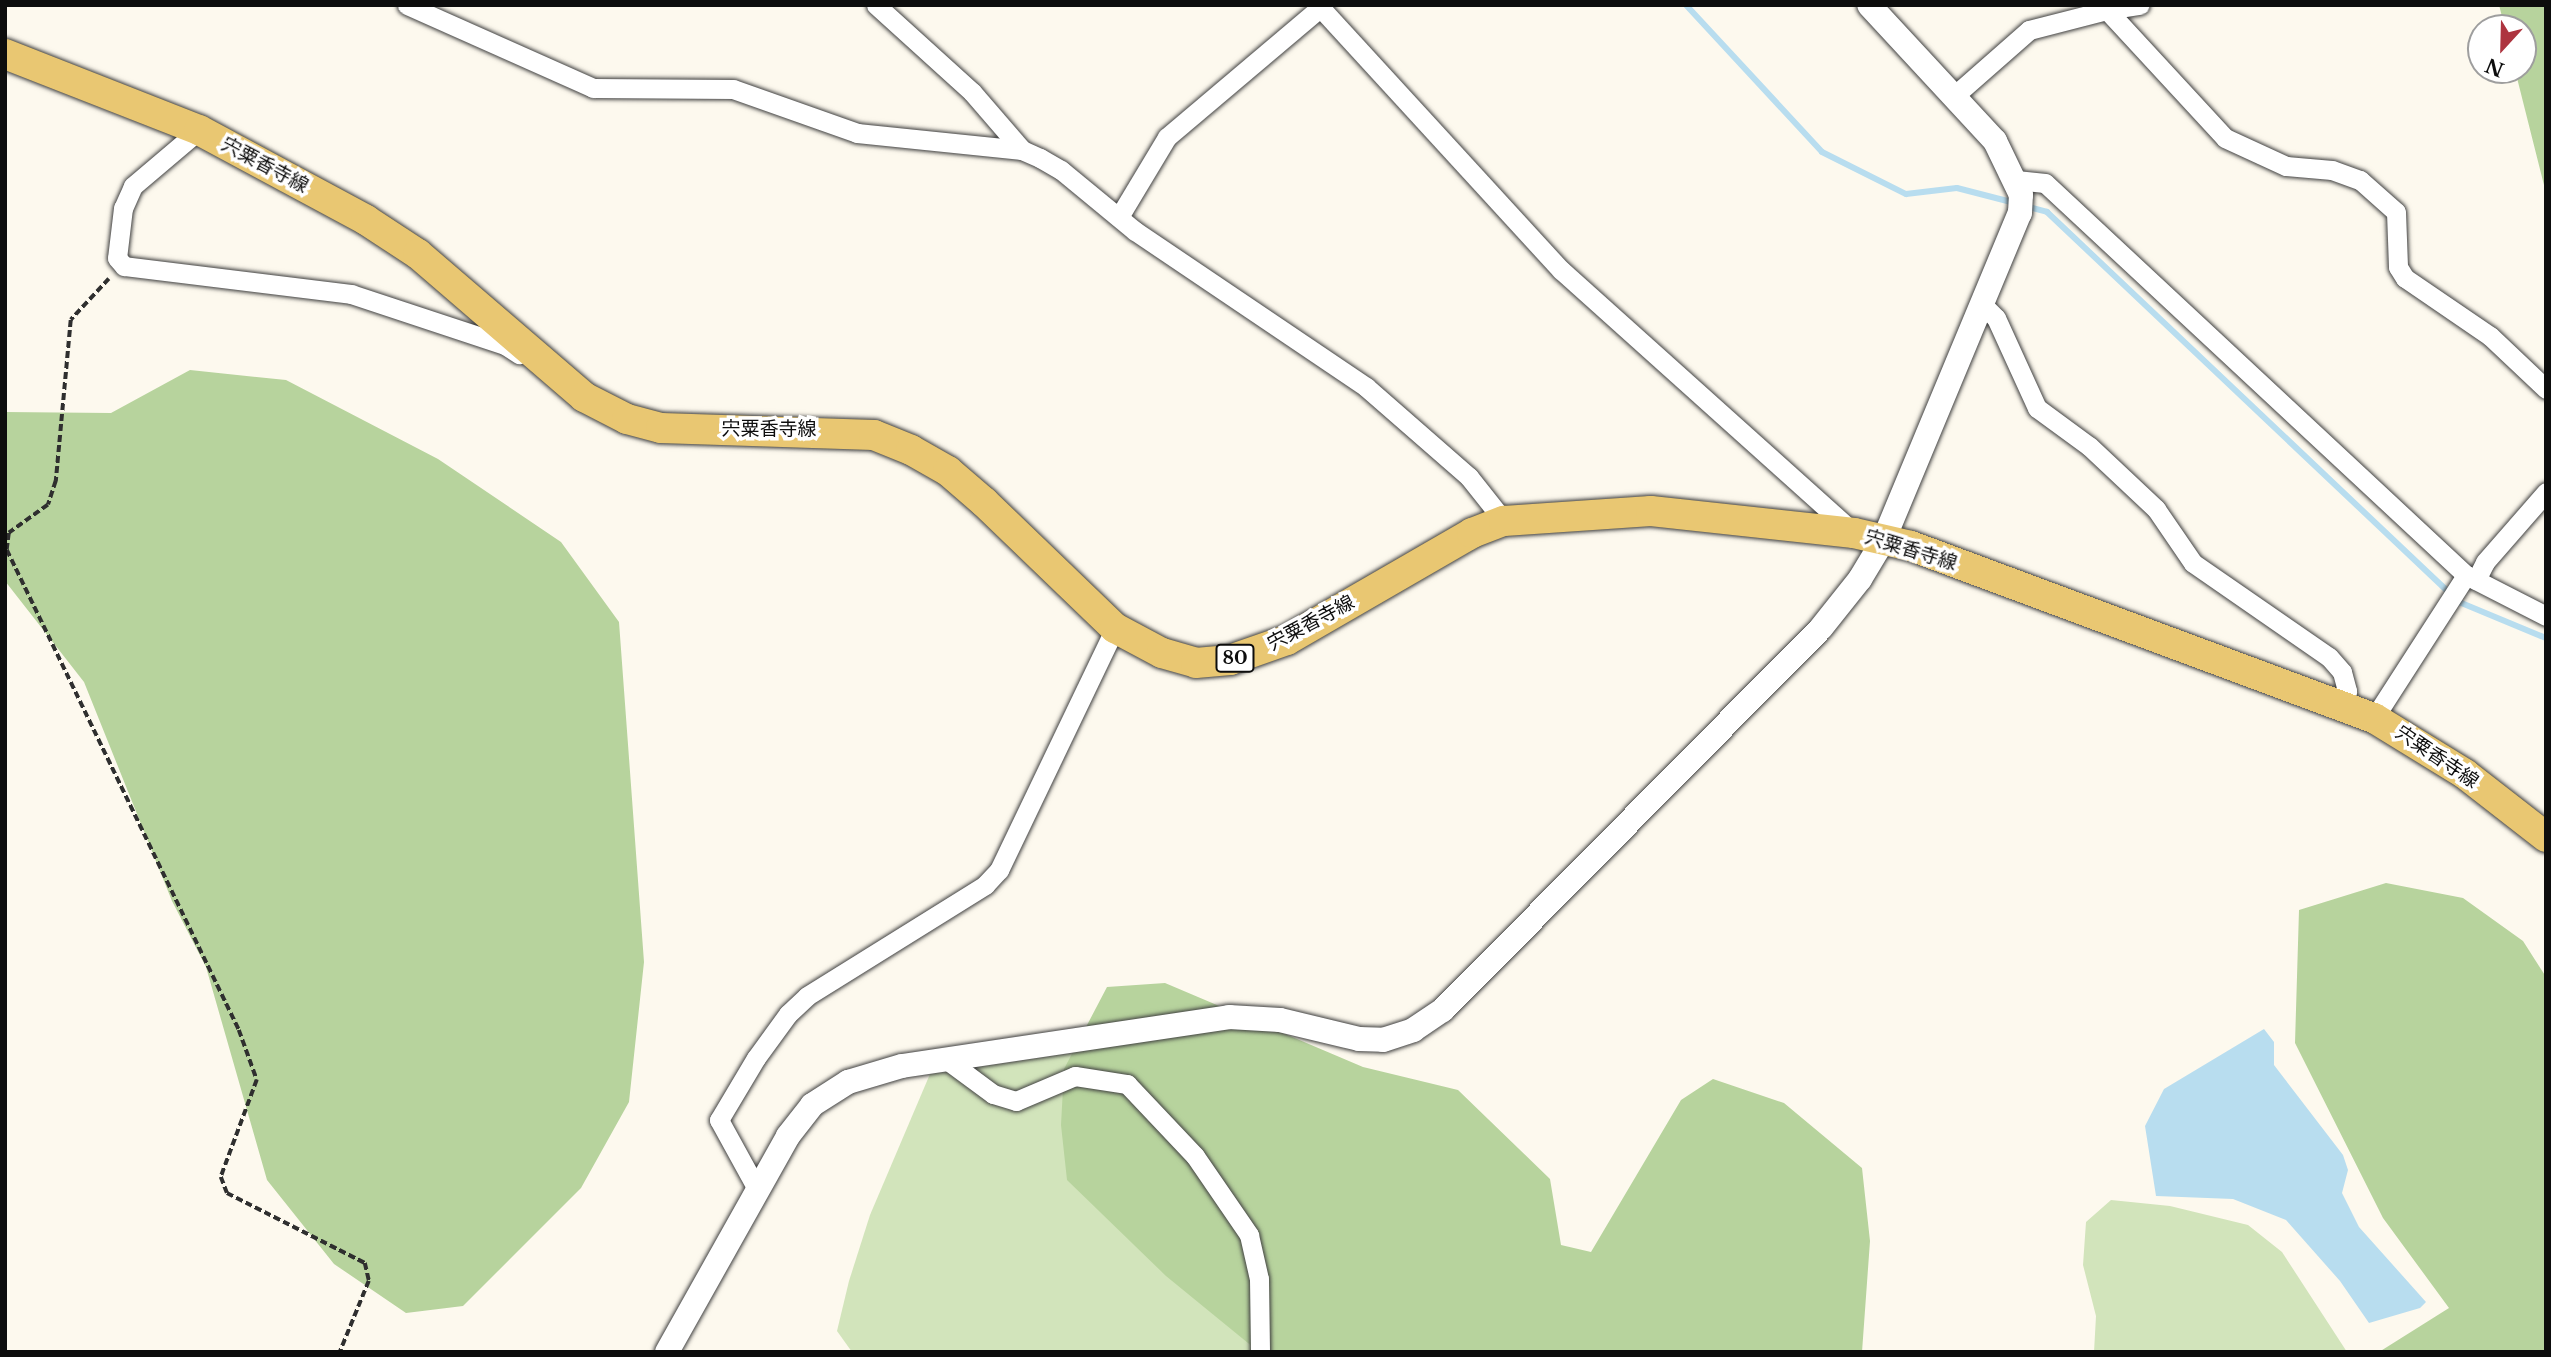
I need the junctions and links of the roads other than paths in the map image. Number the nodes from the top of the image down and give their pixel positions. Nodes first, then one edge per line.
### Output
1 (407, 5) edge
2 (876, 5) edge
3 (1869, 5) edge
4 (2140, 5) edge
5 (1320, 6) edge
6 (2107, 10) junction
7 (5, 54) edge
8 (1954, 96) junction
9 (199, 130) junction
10 (1021, 150) junction
11 (2019, 196) junction
12 (1119, 218) junction
13 (1983, 305) junction
14 (2546, 389) edge
15 (584, 397) junction
16 (2546, 492) edge
17 (1504, 521) junction
18 (1854, 533) junction
19 (1884, 539) junction
20 (2467, 580) junction
21 (2546, 615) edge
22 (1115, 628) junction
23 (2343, 707) junction
24 (2374, 718) junction
25 (2546, 837) edge
26 (947, 1060) junction
27 (757, 1189) junction
28 (667, 1352) edge
29 (1260, 1352) edge

1 - 10 street
2 - 10 street
3 - 8 street
4 - 6 street
5 - 12 street
5 - 18 street
6 - 8 street
6 - 14 street
7 - 9 main road, 宍粟香寺線 / 80
8 - 11 street
9 - 15 main road, 宍粟香寺線 / 80
9 - 15 street
10 - 12 street
11 - 13 street
11 - 20 street
12 - 17 street
13 - 19 street
13 - 23 street
15 - 22 main road, 宍粟香寺線 / 80
16 - 20 street
17 - 18 main road, 宍粟香寺線 / 80
17 - 22 main road, 宍粟香寺線 / 80
18 - 19 main road, 宍粟香寺線 / 80
19 - 23 main road, 宍粟香寺線 / 80
19 - 26 street
20 - 21 street
20 - 24 street
22 - 27 street
23 - 24 main road, 宍粟香寺線 / 80
24 - 25 main road, 宍粟香寺線 / 80
26 - 27 street
26 - 29 street
27 - 28 street

